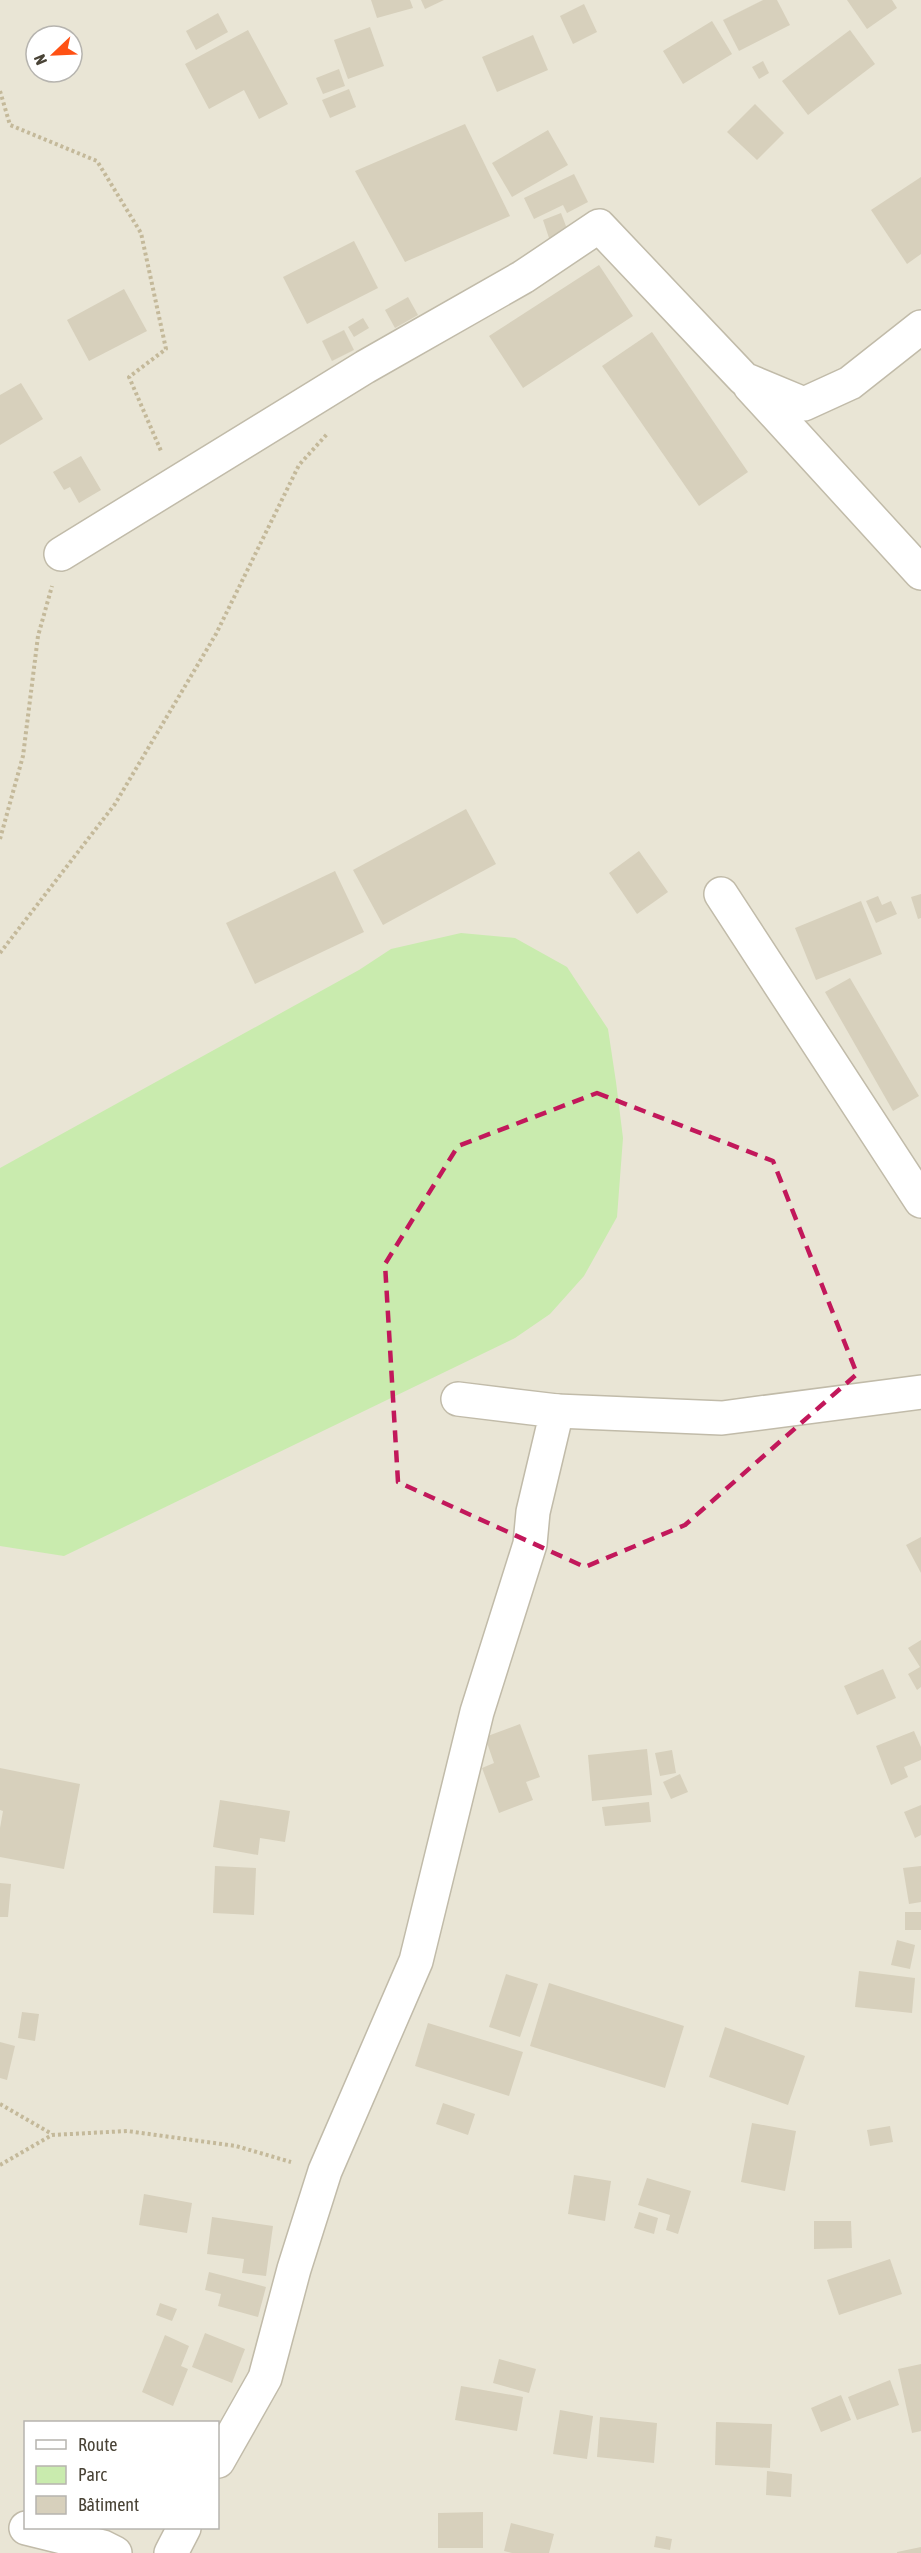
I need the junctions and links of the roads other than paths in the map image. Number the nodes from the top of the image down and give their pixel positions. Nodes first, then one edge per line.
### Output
1 (921, 327) edge
2 (744, 379) junction
3 (61, 554) road end
4 (921, 573) edge
5 (721, 894) dead end
6 (921, 1201) edge
7 (921, 1392) edge
8 (458, 1399) dead end
9 (557, 1411) junction
10 (219, 2459) edge
11 (0, 2523) edge
12 (24, 2527) edge
13 (34, 2529) edge
14 (183, 2529) edge
15 (116, 2553) edge
16 (171, 2553) edge

1 - 2 street
2 - 3 street
2 - 4 street
5 - 6 street
7 - 9 street
8 - 9 street
9 - 10 street
11 - 12 street
13 - 15 street
14 - 16 street

